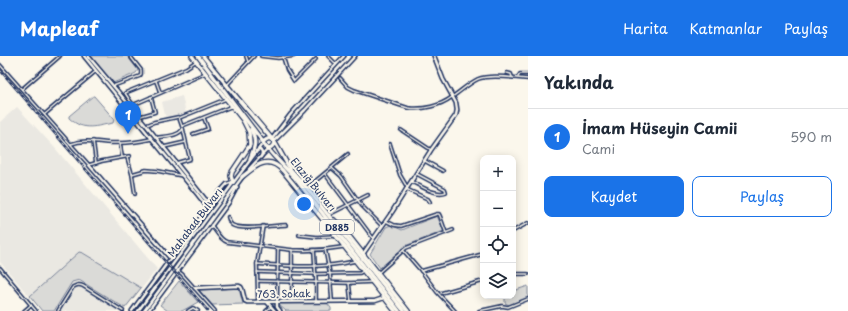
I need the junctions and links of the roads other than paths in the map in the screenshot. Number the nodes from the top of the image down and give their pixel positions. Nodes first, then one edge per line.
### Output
1 (60, 56) edge
2 (84, 56) edge
3 (88, 56) edge
4 (130, 56) edge
5 (193, 56) edge
6 (198, 56) edge
7 (204, 56) edge
8 (246, 56) edge
9 (254, 56) edge
10 (261, 56) edge
11 (291, 56) edge
12 (294, 56) edge
13 (328, 56) edge
14 (344, 56) edge
15 (355, 56) edge
16 (434, 56) edge
17 (284, 57) edge
18 (316, 59) dead end
19 (196, 61) junction
20 (248, 62) junction
21 (207, 64) junction
22 (336, 64) junction
23 (0, 65) edge
24 (96, 71) junction
25 (206, 73) junction
26 (507, 73) dead end
27 (528, 74) edge
28 (340, 78) dead end
29 (512, 78) junction
30 (518, 78) junction
31 (528, 79) edge
32 (156, 81) junction
33 (227, 85) junction
34 (113, 86) junction
35 (22, 89) junction
36 (160, 93) junction
37 (152, 97) junction
38 (453, 97) junction
39 (226, 99) junction
40 (133, 105) junction
41 (231, 106) junction
42 (45, 114) junction
43 (179, 118) junction
44 (204, 118) junction
45 (247, 121) junction
46 (146, 125) junction
47 (182, 126) junction
48 (141, 127) junction
49 (183, 129) junction
50 (401, 130) dead end
51 (193, 134) dead end
52 (156, 138) junction
53 (151, 139) junction
54 (273, 140) junction
55 (93, 141) junction
56 (186, 142) junction
57 (263, 142) junction
58 (120, 143) junction
59 (71, 144) junction
60 (390, 144) dead end
61 (164, 148) junction
62 (268, 148) junction
63 (431, 150) junction
64 (256, 151) junction
65 (280, 153) junction
66 (348, 154) dead end
67 (261, 157) junction
68 (274, 157) junction
69 (122, 158) junction
70 (250, 159) junction
71 (425, 161) junction
72 (96, 163) junction
73 (176, 163) junction
74 (89, 165) junction
75 (332, 168) junction
76 (443, 171) dead end
77 (132, 174) junction
78 (325, 174) junction
79 (416, 174) junction
80 (183, 176) junction
81 (242, 177) junction
82 (233, 182) junction
83 (412, 182) junction
84 (308, 188) junction
85 (407, 188) junction
86 (135, 194) dead end
87 (368, 194) dead end
88 (358, 200) junction
89 (213, 202) junction
90 (430, 202) dead end
91 (314, 203) junction
92 (349, 205) junction
93 (208, 208) junction
94 (328, 215) junction
95 (228, 217) dead end
96 (386, 221) junction
97 (528, 223) edge
98 (327, 224) junction
99 (211, 225) junction
100 (286, 225) dead end
101 (263, 226) junction
102 (382, 226) junction
103 (516, 229) edge
104 (453, 230) dead end
105 (446, 233) junction
106 (299, 235) dead end
107 (336, 236) junction
108 (374, 239) junction
109 (260, 246) junction
110 (344, 246) junction
111 (278, 249) junction
112 (325, 249) junction
113 (292, 250) junction
114 (314, 250) junction
115 (403, 250) junction
116 (363, 254) junction
117 (480, 255) edge
118 (171, 259) junction
119 (355, 261) junction
120 (257, 264) junction
121 (278, 265) junction
122 (328, 265) junction
123 (292, 266) junction
124 (315, 266) junction
125 (0, 269) edge
126 (178, 271) junction
127 (363, 271) junction
128 (421, 271) junction
129 (257, 272) junction
130 (277, 273) junction
131 (378, 273) junction
132 (292, 274) junction
133 (316, 274) junction
134 (330, 274) junction
135 (516, 274) edge
136 (528, 274) edge
137 (258, 281) junction
138 (277, 281) junction
139 (292, 281) junction
140 (316, 282) junction
141 (331, 282) junction
142 (372, 282) junction
143 (480, 282) edge
144 (349, 283) junction
145 (194, 288) junction
146 (441, 293) dead end
147 (384, 297) junction
148 (528, 299) edge
149 (316, 301) junction
150 (332, 301) junction
151 (351, 301) junction
152 (258, 302) junction
153 (266, 302) junction
154 (277, 302) junction
155 (292, 302) junction
156 (31, 305) junction
157 (271, 307) junction
158 (24, 311) edge
159 (36, 311) edge
160 (58, 311) edge
161 (123, 311) edge
162 (132, 311) edge
163 (138, 311) edge
164 (144, 311) edge
165 (148, 311) edge
166 (188, 311) edge
167 (198, 311) edge
168 (215, 311) edge
169 (266, 311) edge
170 (275, 311) edge
171 (280, 311) edge
172 (395, 311) edge
173 (399, 311) edge
174 (404, 311) edge
175 (408, 311) edge
176 (455, 311) edge
177 (479, 311) edge

1 - 35 street
2 - 24 main road
3 - 34 main road
4 - 34 street
5 - 19 highway
5 - 21 highway
6 - 21 highway, Elazığ Bulvarı / D885
7 - 21 highway
8 - 20 street
9 - 20 street
10 - 17 street
11 - 12 street
11 - 17 street
13 - 22 street
14 - 22 main road
15 - 54 main road
16 - 38 main road
17 - 18 street
19 - 25 highway
19 - 32 street
20 - 33 street
21 - 33 highway, Elazığ Bulvarı / D885
21 - 45 highway, Elazığ Bulvarı / D885
22 - 54 main road
23 - 35 street
24 - 42 street
24 - 48 main road
25 - 36 street
25 - 39 highway
26 - 29 street
27 - 30 street
28 - 38 street
29 - 30 street
29 - 38 street
30 - 31 street
32 - 36 street
32 - 40 street
33 - 54 highway, Elazığ Bulvarı / D885
34 - 46 main road
35 - 42 street
36 - 37 street
37 - 40 street
37 - 40 street
38 - 63 main road
39 - 41 highway
39 - 43 street
41 - 44 street
41 - 82 highway
42 - 59 street
43 - 46 street
43 - 47 street
44 - 47 street
44 - 51 street
45 - 57 highway, Elazığ Bulvarı / D885
45 - 70 highway
46 - 48 street
46 - 52 main road
47 - 49 street
48 - 53 main road
49 - 52 street
49 - 56 street
50 - 63 street
52 - 61 main road
53 - 58 street
53 - 80 main road
54 - 57 highway
54 - 62 highway
54 - 65 highway, Elazığ Bulvarı / D885
55 - 58 street
55 - 59 street
55 - 72 street
56 - 61 street
56 - 73 street
57 - 62 highway
57 - 64 main road, Mahabad Bulvarı
58 - 69 street
59 - 74 street
60 - 85 street
61 - 73 main road
62 - 67 main road, Mahabad Bulvarı
62 - 68 highway, Elazığ Bulvarı / D885
63 - 71 main road
64 - 67 main road
64 - 70 main road, Mahabad Bulvarı
65 - 68 highway
65 - 84 highway, Elazığ Bulvarı / D885
66 - 75 street
67 - 81 main road, Mahabad Bulvarı
68 - 91 highway, Elazığ Bulvarı / D885
69 - 72 street
69 - 77 street
70 - 82 main road, Mahabad Bulvarı
71 - 76 street
71 - 79 main road
72 - 74 street
73 - 89 main road
74 - 118 main road
75 - 78 street
75 - 88 street
77 - 80 street
77 - 86 street
78 - 84 street
78 - 92 street
79 - 83 main road
79 - 83 street
80 - 93 main road
81 - 98 highway
81 - 99 main road
81 - 164 main road, Mahabad Bulvarı
82 - 89 main road
82 - 163 main road, Mahabad Bulvarı
83 - 85 main road
84 - 94 highway, Elazığ Bulvarı / D885
85 - 90 street
85 - 96 main road
87 - 88 street
88 - 92 street
88 - 102 street
89 - 93 main road
91 - 98 highway
91 - 173 highway, Elazığ Bulvarı / D885
92 - 94 street
92 - 108 street
93 - 118 main road
94 - 116 highway
94 - 174 highway, Elazığ Bulvarı / D885
95 - 101 street
96 - 102 main road
96 - 105 street
97 - 103 street
98 - 107 highway
99 - 109 street
99 - 126 main road
100 - 101 street
101 - 109 street
102 - 108 main road
104 - 105 street
105 - 115 street
106 - 107 street
107 - 110 highway
108 - 116 main road
109 - 111 street
109 - 120 street
110 - 112 street
110 - 119 highway
111 - 113 street
111 - 121 street
112 - 114 street
112 - 122 street
113 - 114 street
113 - 123 street
114 - 124 street
115 - 128 street
115 - 131 street
116 - 131 highway
117 - 128 street
118 - 162 main road
119 - 122 street
119 - 127 highway
120 - 121 street
120 - 129 street
121 - 123 street
121 - 130 street
122 - 124 street
122 - 134 street
123 - 124 street
123 - 132 street
124 - 133 street
125 - 156 street
126 - 145 street
126 - 165 main road
127 - 134 street
127 - 142 highway
128 - 176 street
129 - 130 street
129 - 137 street
130 - 132 street
130 - 138 street
131 - 175 highway
132 - 133 street
132 - 139 street
133 - 134 street
133 - 140 street
134 - 141 street
135 - 136 street
137 - 138 street
137 - 152 street
138 - 139 street
138 - 154 street
139 - 140 street
139 - 155 street
140 - 141 street
140 - 149 street
141 - 144 street
141 - 150 street
142 - 144 street
142 - 147 highway
143 - 146 street
144 - 151 street
145 - 152 main road, 763. Sokak
145 - 168 street
147 - 151 main road, 763. Sokak
147 - 172 highway
148 - 177 street
149 - 150 main road, 763. Sokak
149 - 155 main road, 763. Sokak
150 - 151 main road, 763. Sokak
152 - 153 main road, 763. Sokak
153 - 154 main road, 763. Sokak
153 - 157 main road
154 - 155 main road, 763. Sokak
154 - 171 main road
156 - 158 street
156 - 159 street
157 - 169 street
157 - 170 main road
160 - 161 street
166 - 167 street

